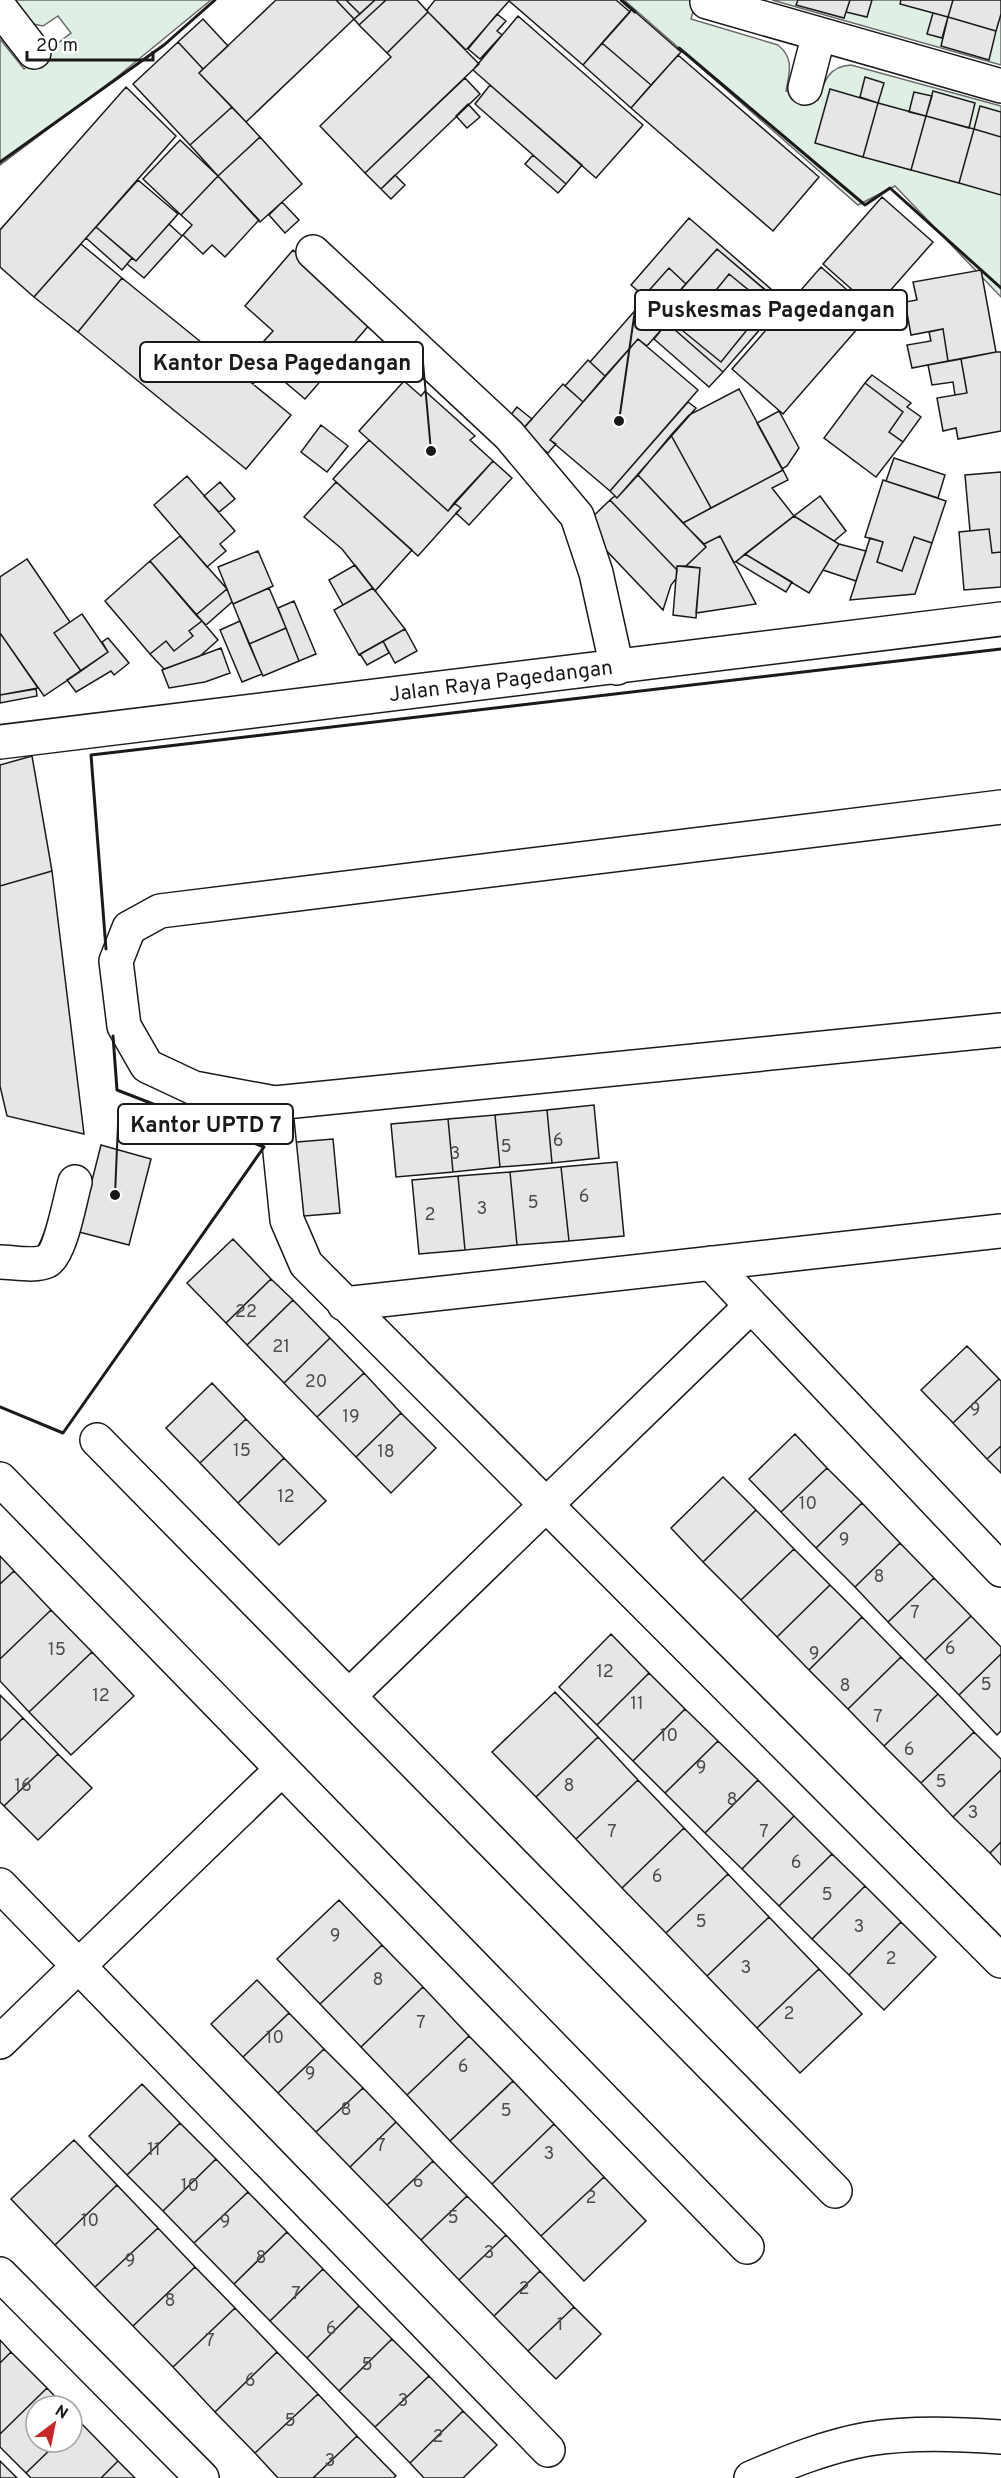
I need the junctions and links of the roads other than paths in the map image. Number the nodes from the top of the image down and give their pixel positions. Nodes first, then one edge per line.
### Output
1 (707, 2) dead end
2 (0, 8) edge
3 (819, 34) junction
4 (34, 52) dead end
5 (1001, 86) edge
6 (805, 87) dead end
7 (313, 252) dead end
8 (1001, 619) edge
9 (617, 668) junction
10 (0, 742) edge
11 (1001, 807) edge
12 (1001, 1030) edge
13 (275, 1103) junction
14 (75, 1182) dead end
15 (1001, 1231) edge
16 (0, 1262) edge
17 (711, 1263) junction
18 (344, 1305) junction
19 (750, 1306) junction
20 (97, 1440) dead end
21 (0, 1479) edge
22 (545, 1506) junction
23 (1001, 1570) edge
24 (349, 1696) junction
25 (282, 1769) junction
26 (0, 1885) edge
27 (1001, 1961) edge
28 (79, 1966) junction
29 (0, 2042) edge
30 (835, 2191) dead end
31 (747, 2247) dead end
32 (0, 2274) edge
33 (1001, 2437) edge
34 (548, 2450) dead end
35 (202, 2478) edge
36 (751, 2478) edge

1 - 3 street
2 - 4 street
3 - 5 street
3 - 6 street
7 - 9 street
8 - 9 street, Jalan Raya Pagedangan
9 - 10 street, Jalan Raya Pagedangan
11 - 13 street
12 - 13 street
13 - 18 street
14 - 16 street
15 - 17 street
17 - 18 street
17 - 19 street
18 - 22 street
19 - 22 street
19 - 23 street
20 - 24 street
21 - 25 street
22 - 24 street
22 - 27 street
24 - 30 street
25 - 28 street
25 - 31 street
26 - 28 street
28 - 29 street
28 - 34 street
32 - 35 street
33 - 36 street

